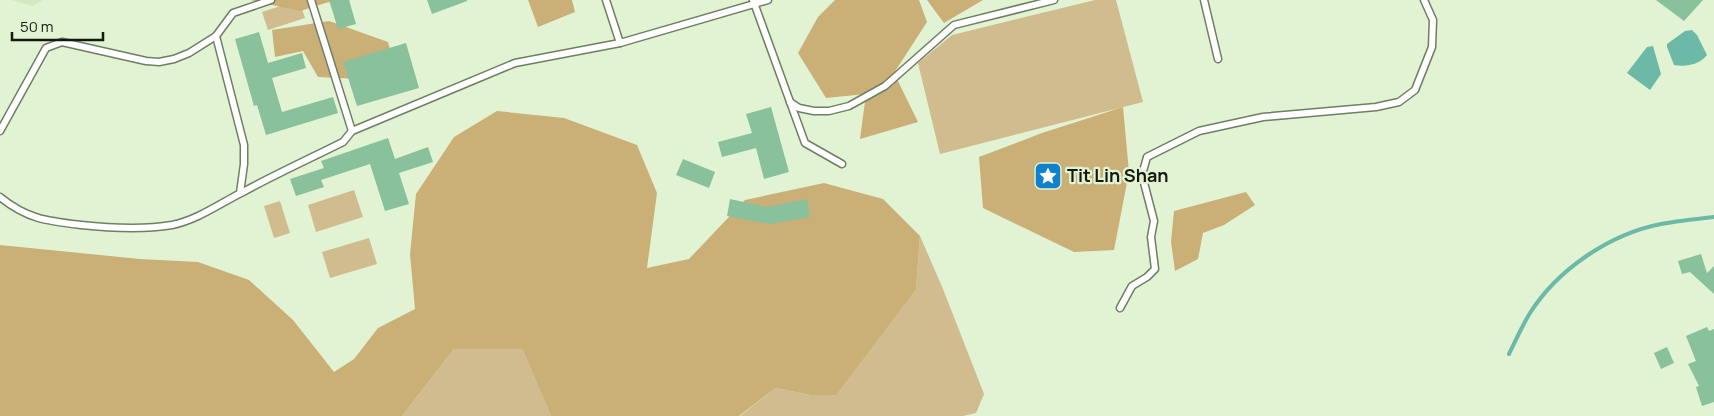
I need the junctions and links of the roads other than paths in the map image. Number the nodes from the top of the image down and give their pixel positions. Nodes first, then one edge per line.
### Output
1 (271, 0) edge
2 (311, 0) edge
3 (606, 0) edge
4 (768, 0) edge
5 (1054, 0) edge
6 (1204, 0) edge
7 (1424, 0) edge
8 (753, 2) edge
9 (216, 36) junction
10 (620, 42) junction
11 (1218, 59) dead end
12 (790, 102) junction
13 (0, 131) edge
14 (352, 131) junction
15 (842, 164) dead end
16 (240, 193) junction
17 (0, 197) edge
18 (1120, 308) dead end

1 - 9 lane
2 - 14 lane
3 - 10 lane
4 - 8 lane
5 - 12 lane
6 - 11 lane
7 - 18 lane
8 - 10 lane
8 - 12 lane
9 - 13 lane
9 - 16 lane
10 - 14 lane
12 - 15 lane
14 - 16 lane
16 - 17 lane

